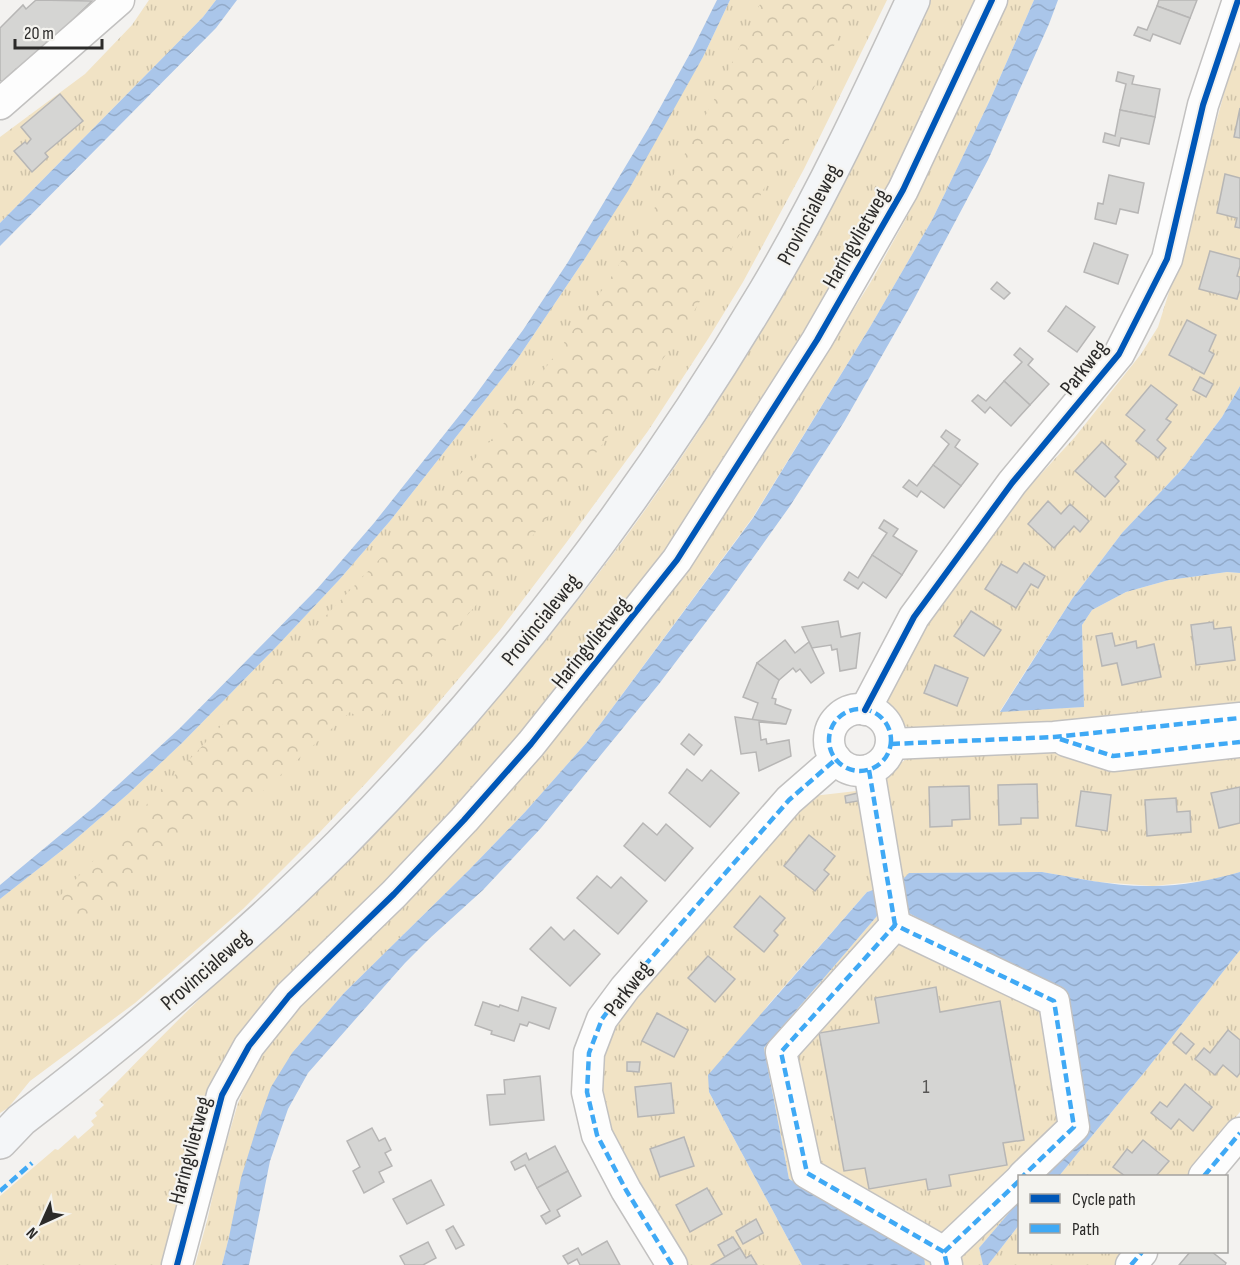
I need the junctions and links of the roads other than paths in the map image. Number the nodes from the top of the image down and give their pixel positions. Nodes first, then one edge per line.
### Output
1 (119, 0) edge
2 (913, 0) edge
3 (992, 0) edge
4 (1238, 0) edge
5 (0, 104) edge
6 (865, 710) junction
7 (1240, 718) edge
8 (1054, 737) junction
9 (1240, 742) edge
10 (891, 744) junction
11 (836, 759) junction
12 (869, 770) junction
13 (895, 925) junction
14 (7, 1131) edge
15 (1240, 1133) edge
16 (1024, 1175) edge
17 (1205, 1175) edge
18 (1018, 1182) edge
19 (1140, 1253) edge
20 (945, 1259) edge
21 (177, 1265) edge
22 (672, 1265) edge
23 (1131, 1265) edge

1 - 5 street
2 - 14 main road, Provincialeweg
3 - 21 street, Haringvlietweg
4 - 6 street, Parkweg
6 - 10 street
6 - 11 street
7 - 8 street
8 - 9 street
8 - 10 street
10 - 12 street
11 - 12 street
11 - 22 street, Parkweg
12 - 13 street
13 - 16 street
13 - 20 street
15 - 17 street
18 - 20 street
19 - 23 street

